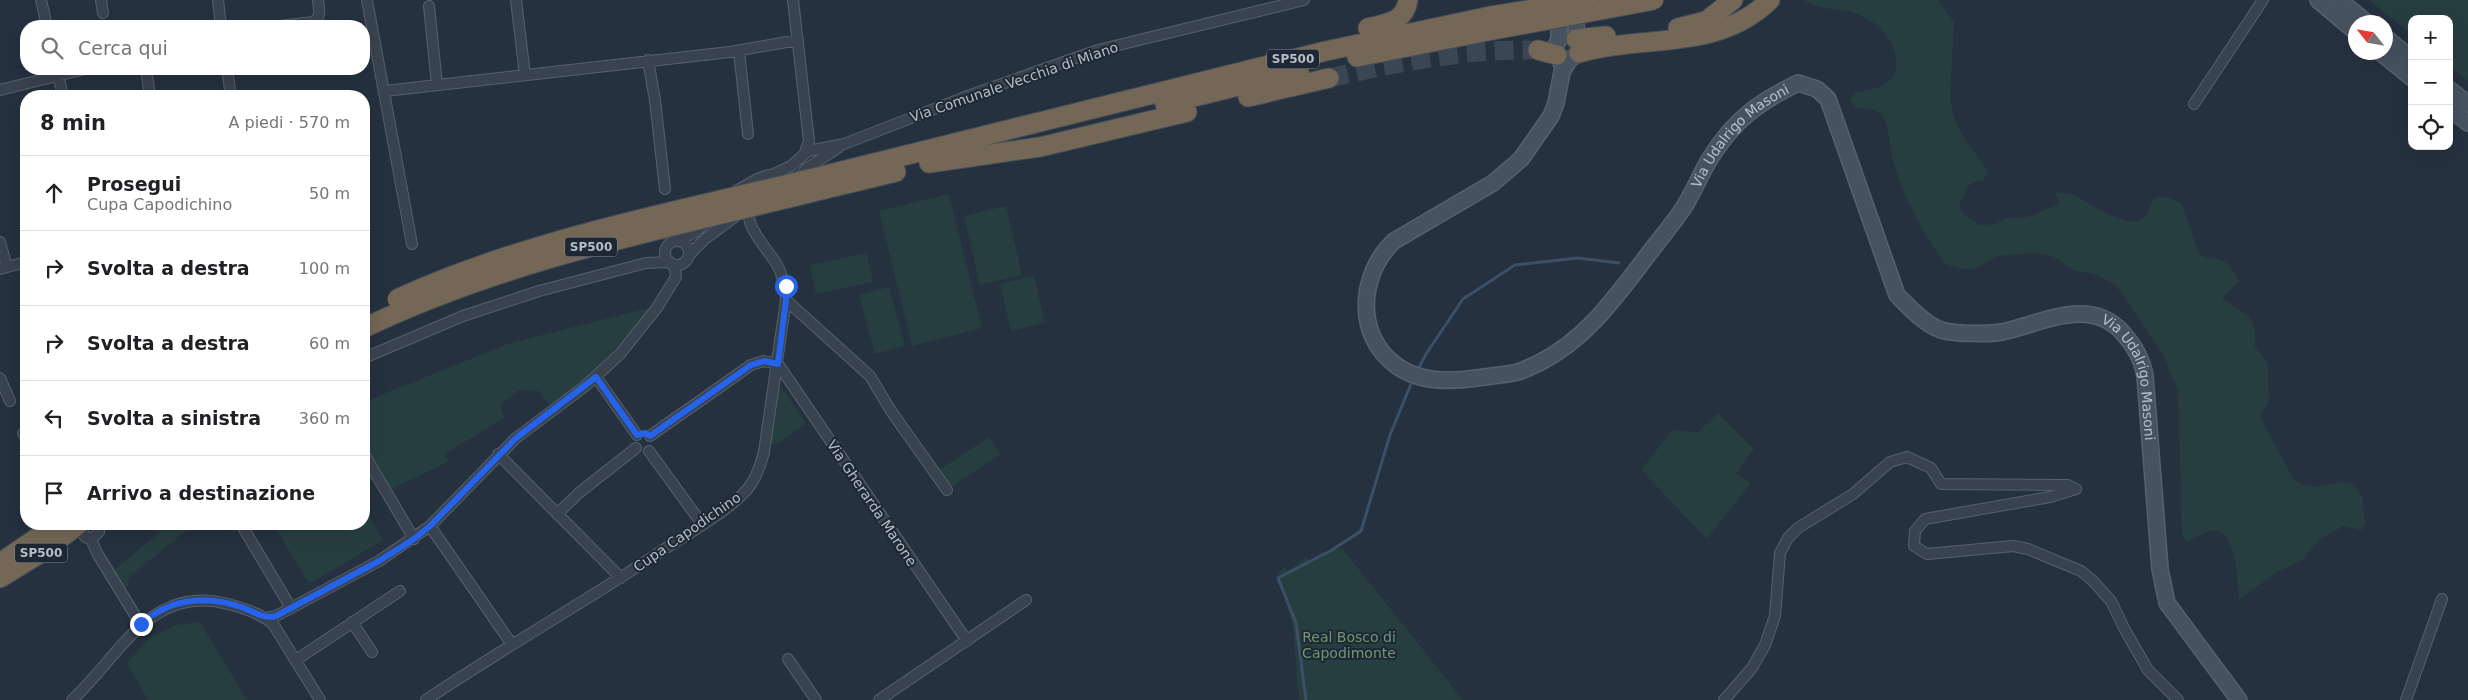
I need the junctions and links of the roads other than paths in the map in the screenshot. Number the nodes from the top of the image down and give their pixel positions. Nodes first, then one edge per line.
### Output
1 (42, 0) edge
2 (101, 0) edge
3 (218, 0) edge
4 (318, 0) edge
5 (367, 0) edge
6 (516, 0) edge
7 (793, 0) edge
8 (1304, 0) edge
9 (1408, 0) edge
10 (1559, 0) edge
11 (1574, 0) edge
12 (1589, 0) edge
13 (1654, 0) edge
14 (1733, 0) edge
15 (1770, 0) edge
16 (2263, 0) edge
17 (2318, 0) edge
18 (2339, 0) edge
19 (428, 6) dead end
20 (103, 14) dead end
21 (2357, 15) edge
22 (46, 20) edge
23 (220, 20) edge
24 (318, 20) edge
25 (1492, 23) junction
26 (2348, 25) edge
27 (798, 40) junction
28 (2393, 44) edge
29 (1538, 50) tunnel mouth
30 (739, 51) junction
31 (1571, 52) junction
32 (2408, 56) edge
33 (648, 60) junction
34 (2390, 60) edge
35 (48, 75) edge
36 (59, 75) edge
37 (147, 75) edge
38 (228, 75) edge
39 (525, 75) junction
40 (2408, 75) edge
41 (1329, 78) tunnel mouth
42 (437, 85) junction
43 (0, 90) edge
44 (62, 90) edge
45 (149, 90) edge
46 (230, 90) edge
47 (385, 91) junction
48 (2453, 92) edge
49 (2194, 104) dead end
50 (2468, 104) edge
51 (2453, 111) edge
52 (2468, 123) edge
53 (748, 134) dead end
54 (844, 144) junction
55 (809, 148) junction
56 (928, 157) junction
57 (771, 174) junction
58 (821, 176) junction
59 (792, 186) junction
60 (665, 188) dead end
61 (769, 206) junction
62 (750, 209) junction
63 (678, 241) junction
64 (0, 242) edge
65 (412, 244) dead end
66 (666, 249) junction
67 (689, 255) junction
68 (646, 263) junction
69 (671, 263) junction
70 (20, 264) edge
71 (3, 268) edge
72 (786, 300) junction
73 (370, 311) edge
74 (370, 325) edge
75 (370, 356) edge
76 (778, 364) junction
77 (596, 377) junction
78 (0, 378) edge
79 (10, 401) dead end
80 (637, 435) junction
81 (650, 436) junction
82 (636, 448) junction
83 (649, 451) junction
84 (498, 454) junction
85 (370, 464) edge
86 (947, 490) dead end
87 (557, 514) junction
88 (702, 524) junction
89 (430, 526) junction
90 (48, 530) edge
91 (71, 530) edge
92 (83, 530) edge
93 (98, 530) edge
94 (246, 530) edge
95 (91, 538) junction
96 (414, 539) junction
97 (0, 563) edge
98 (0, 578) edge
99 (621, 578) junction
100 (400, 591) dead end
101 (2442, 599) dead end
102 (1026, 600) dead end
103 (291, 608) junction
104 (266, 618) junction
105 (352, 622) junction
106 (141, 624) junction
107 (967, 641) junction
108 (511, 643) junction
109 (372, 652) dead end
110 (788, 659) dead end
111 (296, 660) junction
112 (72, 700) edge
113 (320, 700) edge
114 (426, 700) edge
115 (816, 700) edge
116 (879, 700) edge
117 (1724, 700) edge
118 (2178, 700) edge
119 (2239, 700) edge
120 (2406, 700) edge

1 - 22 street
2 - 20 street
3 - 23 street
4 - 24 street
5 - 47 street
6 - 39 street
7 - 27 street
8 - 54 street, Via Comunale Vecchia di Miano
9 - 56 highway
10 - 31 street, Via Udalrigo Masoni
11 - 31 street, Via Udalrigo Masoni
12 - 25 highway, SP500, bridge
13 - 25 highway, SP500, bridge
14 - 31 highway
15 - 31 highway
16 - 49 street
17 - 26 street
18 - 21 street
19 - 42 street
25 - 56 highway, SP500
27 - 30 street
27 - 55 street
28 - 32 street
29 - 31 highway
30 - 33 street
30 - 53 street
31 - 119 street, Via Udalrigo Masoni
33 - 39 street
33 - 60 street
34 - 40 street
35 - 43 street
36 - 44 street
37 - 45 street
38 - 46 street
39 - 42 street
41 - 56 highway
42 - 47 street
47 - 65 street
48 - 50 street
51 - 52 street
54 - 55 street, Via Comunale Vecchia di Miano
54 - 58 street, Via Comunale Vecchia di Miano
55 - 57 street, Via Comunale Vecchia di Miano
55 - 58 street
56 - 58 highway, SP500
57 - 59 street
57 - 61 street
57 - 63 street, Via Comunale Vecchia di Miano
58 - 59 street, Via Comunale Vecchia di Miano
58 - 73 highway, SP500, bridge
58 - 74 highway, SP500, bridge
59 - 61 street, Via Comunale Vecchia di Miano
61 - 62 street, Via Comunale Vecchia di Miano
62 - 67 street, Via Comunale Vecchia di Miano
62 - 72 street, Cupa Capodichino
63 - 66 street
63 - 67 street
64 - 71 street
66 - 68 street
66 - 69 street
67 - 69 street
68 - 69 street
68 - 75 street
69 - 77 street
70 - 71 street
72 - 76 street, Cupa Capodichino
72 - 86 street
76 - 81 street
76 - 88 street, Cupa Capodichino
76 - 107 street, Via Gherarda Marone
77 - 80 street
77 - 84 street
78 - 79 street
80 - 81 street
80 - 82 street
81 - 83 street
82 - 83 street
82 - 87 street
83 - 88 street
84 - 87 street
84 - 89 street
85 - 96 street
87 - 99 street
88 - 99 street, Cupa Capodichino
89 - 96 street
89 - 108 street
90 - 97 highway, SP500
91 - 98 highway, SP500
92 - 95 street
93 - 95 street
94 - 103 street
95 - 106 street
96 - 103 street
99 - 108 street, Cupa Capodichino
100 - 105 street
101 - 120 street
102 - 107 street
103 - 104 street
104 - 106 street
104 - 111 street
105 - 109 street
105 - 111 street
106 - 112 street
107 - 116 street
108 - 114 street, Cupa Capodichino
110 - 115 street
111 - 113 street
117 - 118 street

